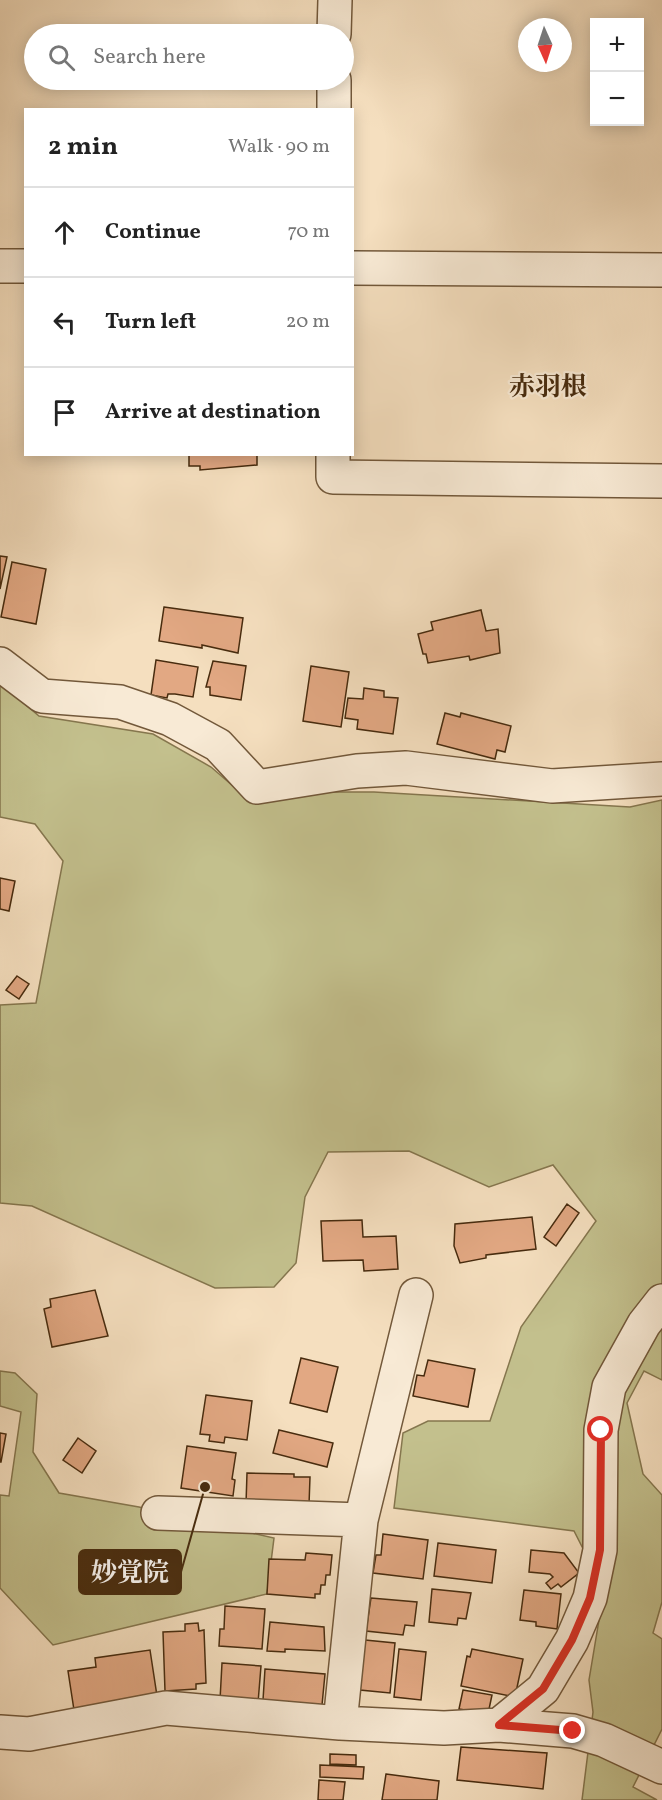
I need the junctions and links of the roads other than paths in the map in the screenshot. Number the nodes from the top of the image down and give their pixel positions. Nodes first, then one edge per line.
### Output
1 (334, 0) edge
2 (334, 24) edge
3 (334, 90) edge
4 (334, 108) edge
5 (0, 266) edge
6 (24, 266) edge
7 (354, 268) edge
8 (662, 270) edge
9 (333, 456) edge
10 (662, 480) edge
11 (0, 664) edge
12 (662, 779) edge
13 (416, 1295) dead end
14 (662, 1300) edge
15 (158, 1513) dead end
16 (361, 1520) junction
17 (340, 1723) junction
18 (499, 1725) junction
19 (2, 1734) edge
20 (662, 1767) edge

1 - 2 street
3 - 4 street
5 - 6 street
7 - 8 street
9 - 10 street
11 - 12 street
13 - 16 street
14 - 18 street
15 - 16 street
16 - 17 street
17 - 18 street
17 - 19 street
18 - 20 street

